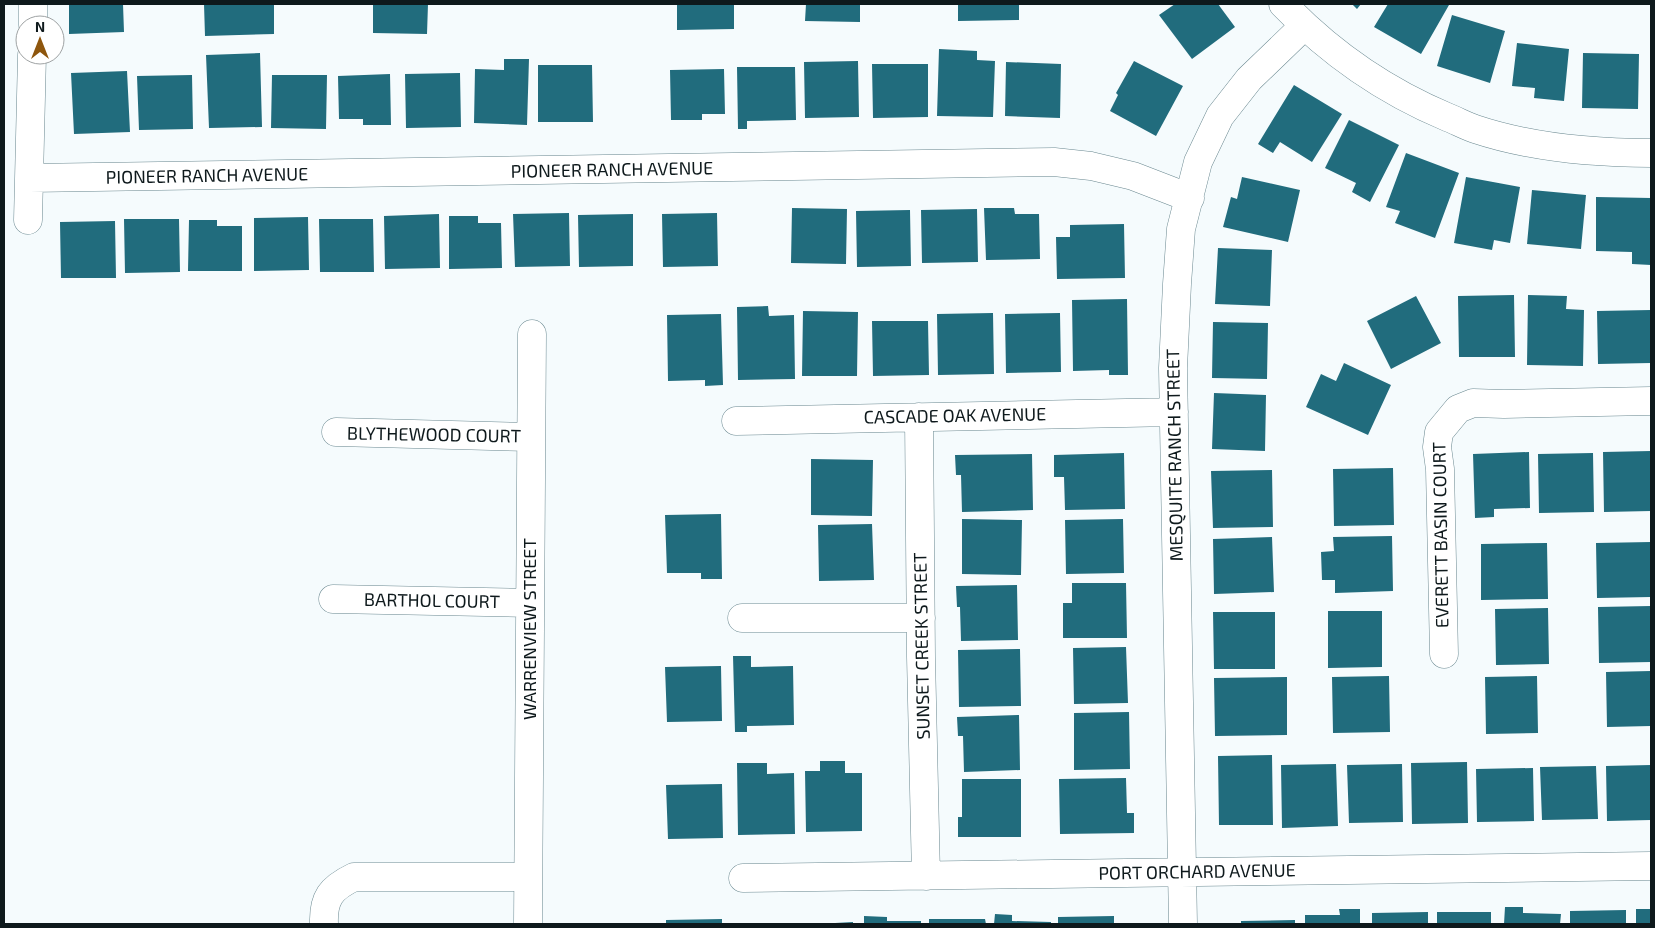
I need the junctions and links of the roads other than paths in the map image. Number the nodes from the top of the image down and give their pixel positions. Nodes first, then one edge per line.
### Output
1 (1284, 4) edge
2 (1304, 26) junction
3 (32, 65) edge
4 (1651, 153) edge
5 (30, 178) junction
6 (1190, 198) junction
7 (28, 220) dead end
8 (532, 334) dead end
9 (1651, 401) edge
10 (1174, 412) junction
11 (919, 417) junction
12 (736, 421) dead end
13 (336, 432) dead end
14 (532, 437) junction
15 (333, 599) dead end
16 (530, 603) junction
17 (742, 618) dead end
18 (921, 618) junction
19 (1444, 654) dead end
20 (1651, 866) edge
21 (1183, 872) junction
22 (926, 876) junction
23 (528, 877) junction
24 (743, 878) dead end
25 (324, 924) edge
26 (528, 924) edge
27 (1184, 924) edge

1 - 2 street
2 - 4 street
2 - 6 street, MESQUITE RANCH STREET
3 - 5 street
5 - 6 street, PIONEER RANCH AVENUE
5 - 7 street
6 - 10 street, MESQUITE RANCH STREET
8 - 14 street, WARRENVIEW STREET
9 - 19 street, EVERETT BASIN COURT
10 - 11 street, CASCADE OAK AVENUE
10 - 21 street, MESQUITE RANCH STREET
11 - 12 street, CASCADE OAK AVENUE
11 - 18 street, SUNSET CREEK STREET
13 - 14 street, BLYTHEWOOD COURT
14 - 16 street, WARRENVIEW STREET
15 - 16 street, BARTHOL COURT
16 - 23 street, WARRENVIEW STREET
17 - 18 street
18 - 22 street, SUNSET CREEK STREET
20 - 21 street, PORT ORCHARD AVENUE
21 - 22 street, PORT ORCHARD AVENUE
21 - 27 street, MESQUITE RANCH STREET
22 - 24 street, PORT ORCHARD AVENUE
23 - 25 street
23 - 26 street, WARRENVIEW STREET

